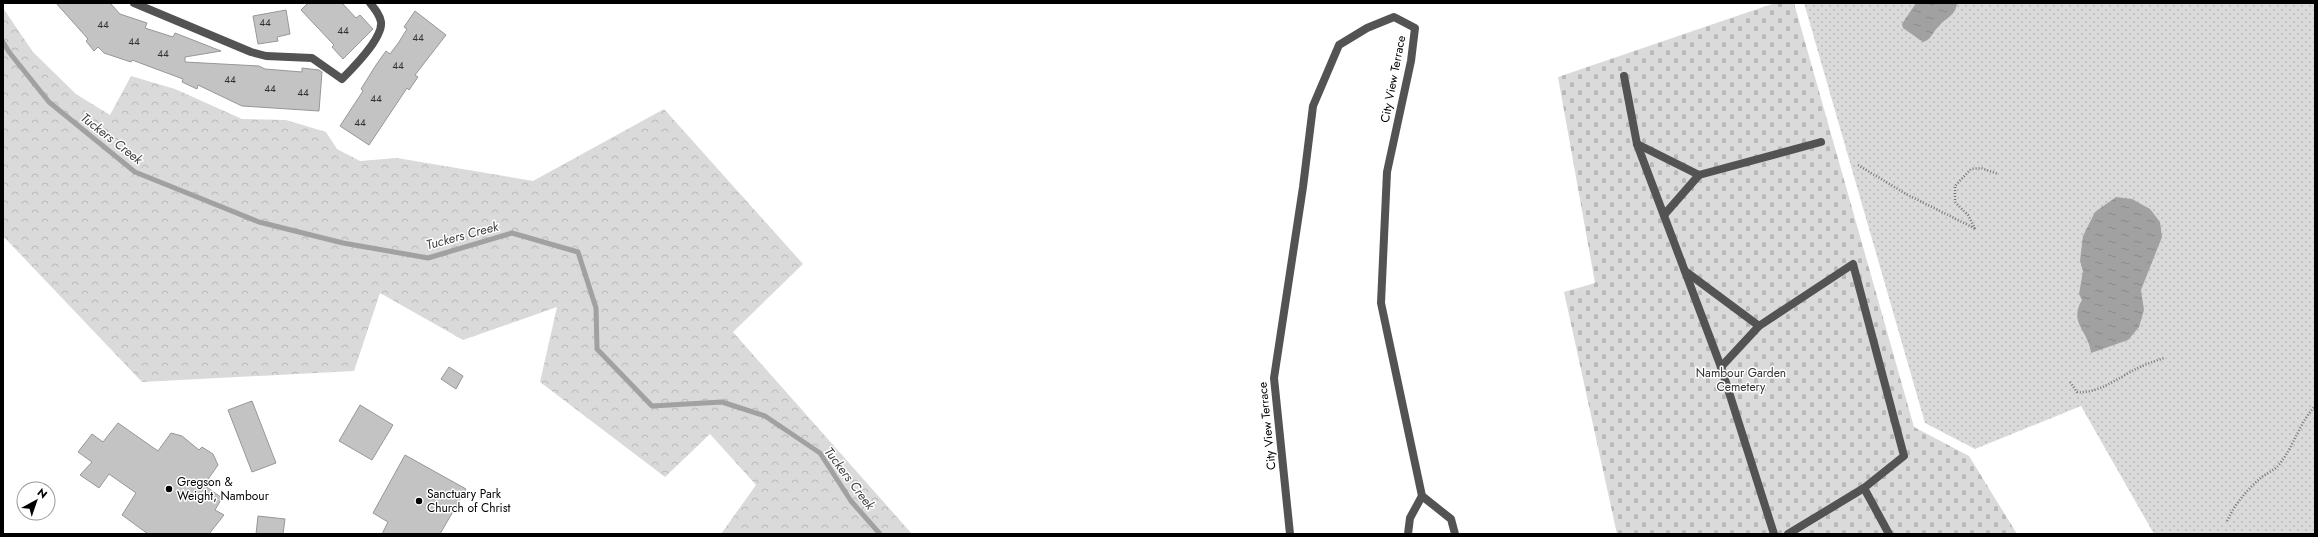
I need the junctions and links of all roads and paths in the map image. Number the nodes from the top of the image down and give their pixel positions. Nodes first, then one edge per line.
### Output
1 (134, 3) edge
2 (370, 3) edge
3 (1624, 76) dead end
4 (1821, 142) dead end
5 (1637, 144) junction
6 (1858, 164) dead end
7 (1998, 174) dead end
8 (1698, 175) junction
9 (1664, 215) junction
10 (1685, 271) junction
11 (1758, 326) junction
12 (2164, 358) dead end
13 (1721, 367) junction
14 (2070, 382) dead end
15 (2315, 406) edge
16 (1864, 488) junction
17 (1422, 496) junction
18 (2227, 521) dead end
19 (1290, 534) edge
20 (1408, 534) edge
21 (1455, 534) edge
22 (1774, 534) edge
23 (1788, 534) edge
24 (1889, 534) edge

1 - 2 street
3 - 5 street
4 - 8 street
5 - 8 street
5 - 9 street
6 - 7 path
8 - 9 street
9 - 10 street
10 - 11 street
10 - 13 street
11 - 13 street
11 - 16 street
12 - 14 path
13 - 22 street
15 - 18 path
16 - 23 street
16 - 24 street
17 - 19 street, City View Terrace
17 - 20 street
17 - 21 street

